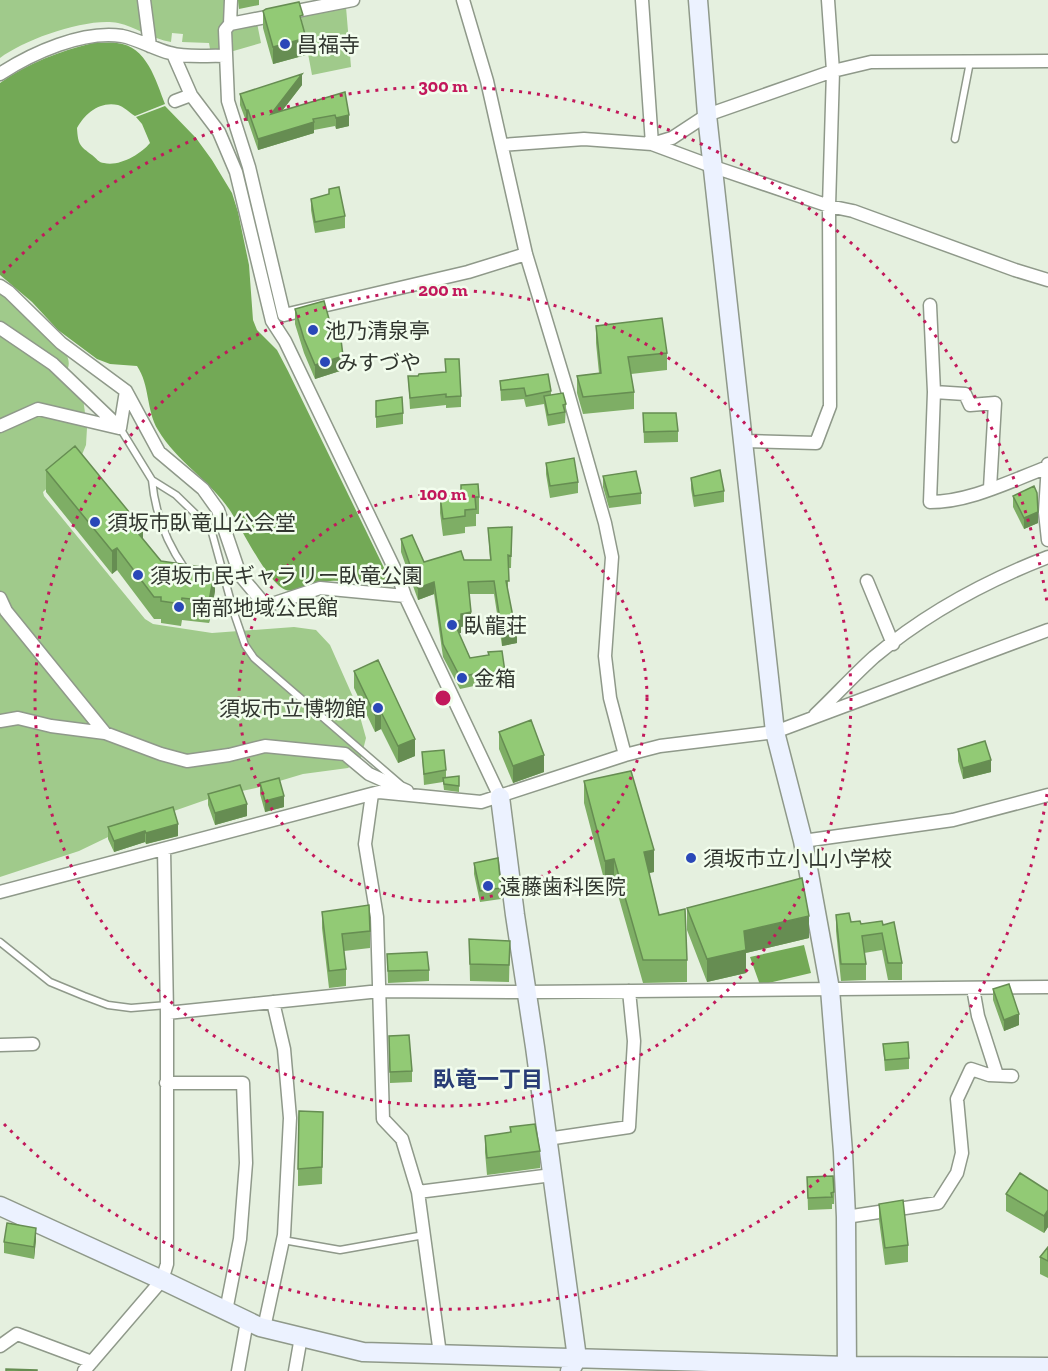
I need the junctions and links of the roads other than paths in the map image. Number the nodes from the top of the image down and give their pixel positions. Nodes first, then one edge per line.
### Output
1 (144, 0) edge
2 (231, 0) edge
3 (353, 0) edge
4 (463, 0) edge
5 (642, 0) edge
6 (698, 0) edge
7 (828, 0) edge
8 (230, 24) junction
9 (150, 46) junction
10 (173, 54) junction
11 (225, 56) junction
12 (1048, 61) edge
13 (970, 62) junction
14 (833, 71) junction
15 (0, 74) edge
16 (191, 95) junction
17 (176, 101) dead end
18 (707, 115) junction
19 (955, 139) dead end
20 (652, 144) junction
21 (502, 145) junction
22 (714, 167) junction
23 (829, 207) junction
24 (526, 254) junction
25 (1048, 280) edge
26 (0, 286) edge
27 (930, 304) dead end
28 (0, 328) edge
29 (126, 391) junction
30 (934, 392) junction
31 (0, 426) edge
32 (120, 428) junction
33 (743, 441) junction
34 (1048, 465) edge
35 (152, 480) junction
36 (990, 488) junction
37 (1048, 540) edge
38 (1048, 557) edge
39 (186, 571) edge
40 (867, 580) dead end
41 (405, 596) junction
42 (0, 598) edge
43 (1048, 630) edge
44 (893, 644) junction
45 (811, 718) junction
46 (0, 721) edge
47 (775, 732) junction
48 (105, 733) junction
49 (626, 755) junction
50 (411, 793) junction
51 (372, 794) junction
52 (1048, 795) edge
53 (500, 797) junction
54 (802, 841) junction
55 (164, 849) junction
56 (0, 892) edge
57 (0, 942) edge
58 (1048, 987) edge
59 (974, 988) junction
60 (830, 989) junction
61 (380, 991) junction
62 (629, 991) junction
63 (526, 992) junction
64 (273, 1002) junction
65 (167, 1009) junction
66 (33, 1044) dead end
67 (0, 1045) edge
68 (997, 1075) junction
69 (1012, 1076) dead end
70 (166, 1083) junction
71 (548, 1139) junction
72 (552, 1175) junction
73 (418, 1192) junction
74 (0, 1206) edge
75 (846, 1216) junction
76 (424, 1235) junction
77 (283, 1240) junction
78 (162, 1280) junction
79 (226, 1311) junction
80 (247, 1321) junction
81 (264, 1329) junction
82 (301, 1337) junction
83 (0, 1346) edge
84 (440, 1354) junction
85 (573, 1365) edge
86 (88, 1366) edge
87 (1048, 1367) edge
88 (847, 1369) edge
89 (238, 1371) edge
90 (295, 1371) edge

1 - 9 street
2 - 8 street
3 - 8 street
4 - 21 street
5 - 20 street
6 - 18 street
7 - 14 street
8 - 11 street
9 - 10 street
9 - 15 street
10 - 11 street
10 - 16 street
11 - 24 street
12 - 13 street
13 - 14 street
13 - 19 lane
14 - 18 street
14 - 23 street
16 - 17 street
16 - 41 street
18 - 20 street
18 - 22 street
20 - 21 street
20 - 22 street
21 - 24 street
22 - 23 street
22 - 33 street
23 - 25 street
23 - 33 street
24 - 49 street
26 - 29 street
27 - 30 street
28 - 32 street
29 - 32 street
29 - 41 street
30 - 36 street
30 - 36 street
31 - 32 street
32 - 35 lane
33 - 47 street
34 - 36 street
34 - 37 street
35 - 39 lane
35 - 50 lane
38 - 44 street
40 - 44 street
41 - 53 street
42 - 48 street
43 - 45 street
44 - 45 street
45 - 47 street
46 - 48 street
47 - 49 street
47 - 54 street
48 - 50 street
49 - 53 street
50 - 51 street
50 - 53 street
51 - 55 street
51 - 61 street
52 - 54 street
53 - 63 street
54 - 60 street
55 - 56 street
55 - 65 street
57 - 65 lane
58 - 59 street
59 - 60 street
59 - 68 street
60 - 62 street
60 - 75 street
61 - 63 street
61 - 64 street
61 - 73 street
62 - 63 street
62 - 71 street
63 - 71 street
64 - 65 street
64 - 77 street
65 - 70 street
66 - 67 street
68 - 69 street
68 - 75 street
70 - 78 street
70 - 79 street
71 - 72 street
72 - 73 street
72 - 85 street
73 - 76 street
74 - 78 street
75 - 88 street
76 - 77 lane
76 - 84 street
77 - 81 street
78 - 79 street
78 - 86 street
79 - 80 street
80 - 81 street
80 - 89 street
81 - 82 street
82 - 84 street
82 - 90 street
83 - 86 street
84 - 85 street
85 - 88 street
87 - 88 street

